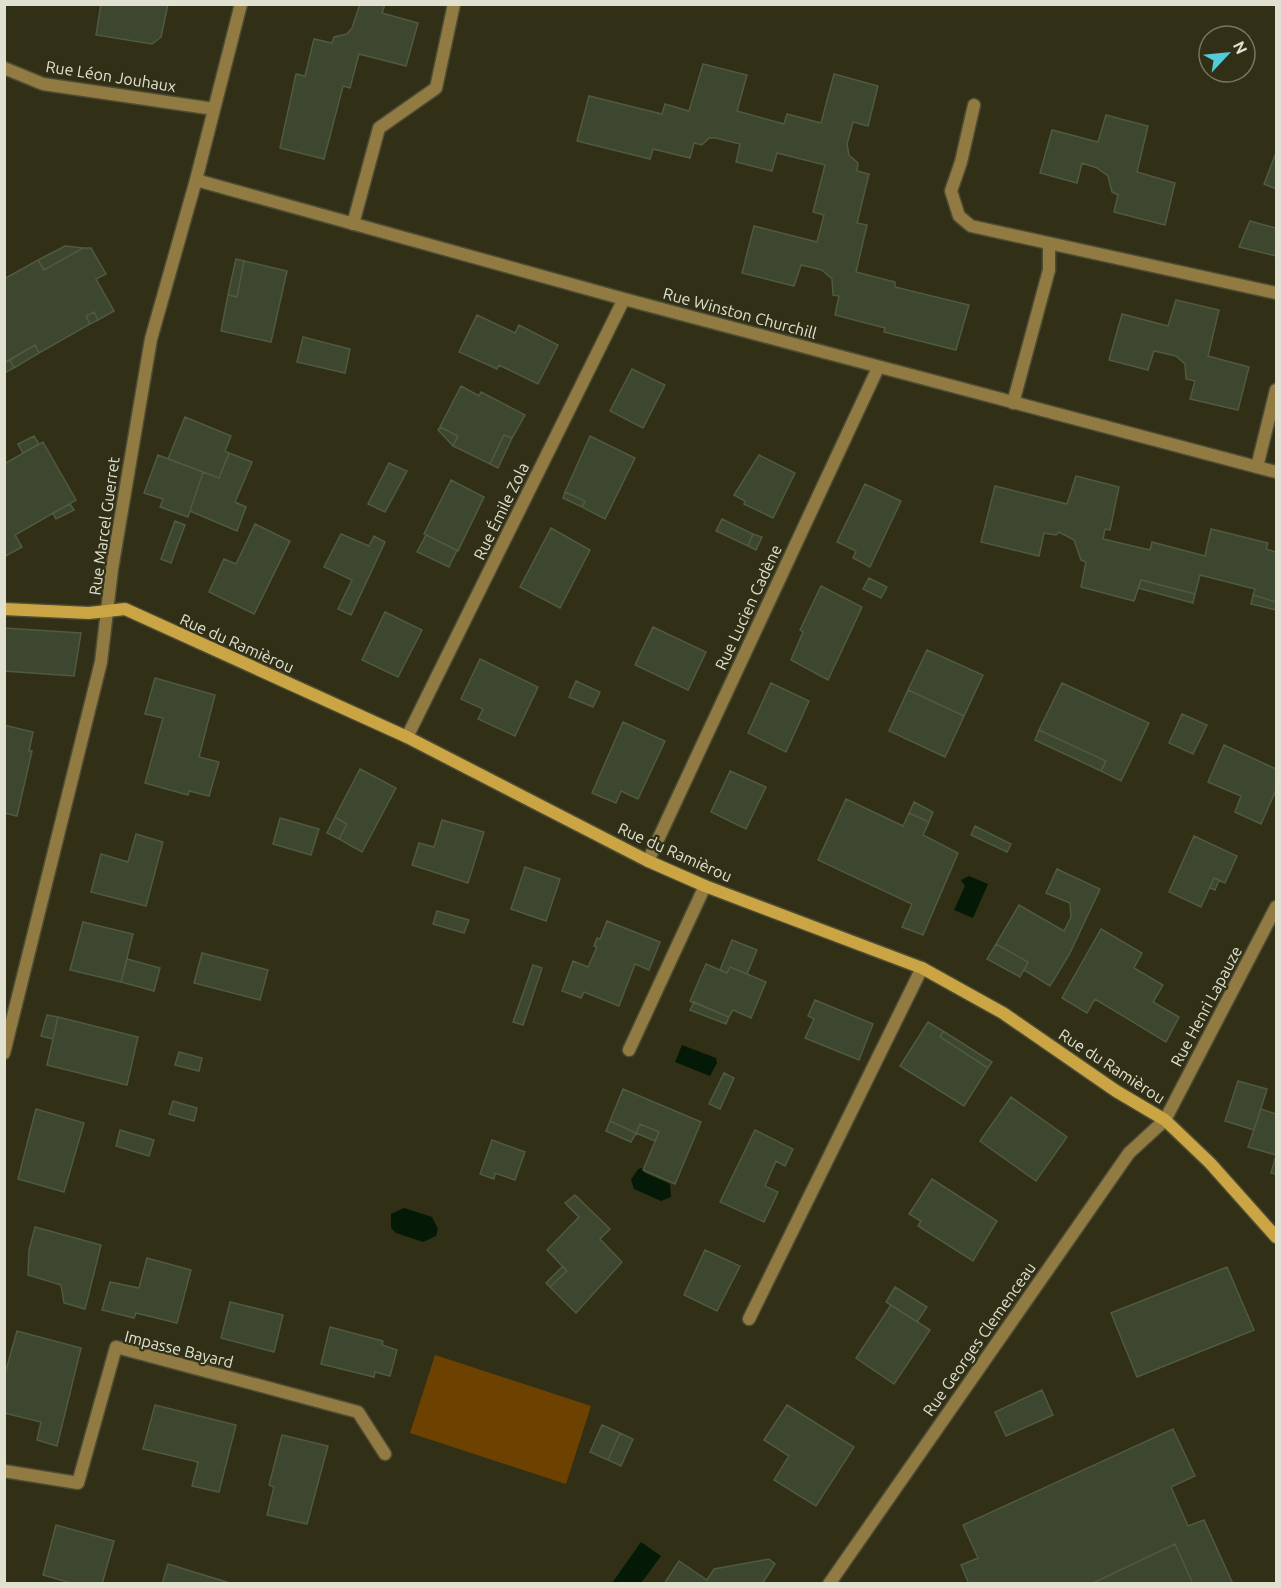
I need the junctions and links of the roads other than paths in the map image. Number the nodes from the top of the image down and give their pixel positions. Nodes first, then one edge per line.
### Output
1 (241, 4) edge
2 (454, 4) edge
3 (4, 68) edge
4 (974, 105) dead end
5 (214, 109) junction
6 (196, 180) junction
7 (352, 224) junction
8 (1049, 244) junction
9 (1276, 293) edge
10 (624, 299) junction
11 (878, 368) junction
12 (1276, 390) edge
13 (1012, 403) junction
14 (1257, 467) junction
15 (1276, 472) edge
16 (4, 609) edge
17 (109, 611) junction
18 (408, 737) junction
19 (648, 861) junction
20 (705, 886) junction
21 (1276, 907) edge
22 (922, 968) junction
23 (629, 1050) dead end
24 (4, 1053) edge
25 (1165, 1120) junction
26 (1276, 1237) edge
27 (749, 1319) dead end
28 (385, 1454) dead end
29 (4, 1471) edge
30 (829, 1584) edge

1 - 5 street, Rue Marcel Guerret
2 - 7 street
3 - 5 street, Rue Léon Jouhaux
4 - 8 street
5 - 6 street, Rue Marcel Guerret
6 - 7 street, Rue Winston Churchill
6 - 17 street, Rue Marcel Guerret
7 - 10 street, Rue Winston Churchill
8 - 9 street
8 - 13 street
10 - 11 street, Rue Winston Churchill
10 - 18 street, Rue Émile Zola
11 - 13 street, Rue Winston Churchill
11 - 19 street, Rue Lucien Cadène
12 - 14 street
13 - 14 street, Rue Winston Churchill
14 - 15 street, Rue Winston Churchill
16 - 17 street, Rue du Ramièrou
17 - 18 street, Rue du Ramièrou
17 - 24 street, Rue Marcel Guerret
18 - 19 street, Rue du Ramièrou
19 - 20 street, Rue du Ramièrou
20 - 22 street, Rue du Ramièrou
20 - 23 street
21 - 25 street, Rue Henri Lapauze
22 - 25 street, Rue du Ramièrou
22 - 27 street
25 - 26 street, Rue du Ramièrou
25 - 30 street, Rue Georges Clemenceau
28 - 29 street, Impasse Bayard

